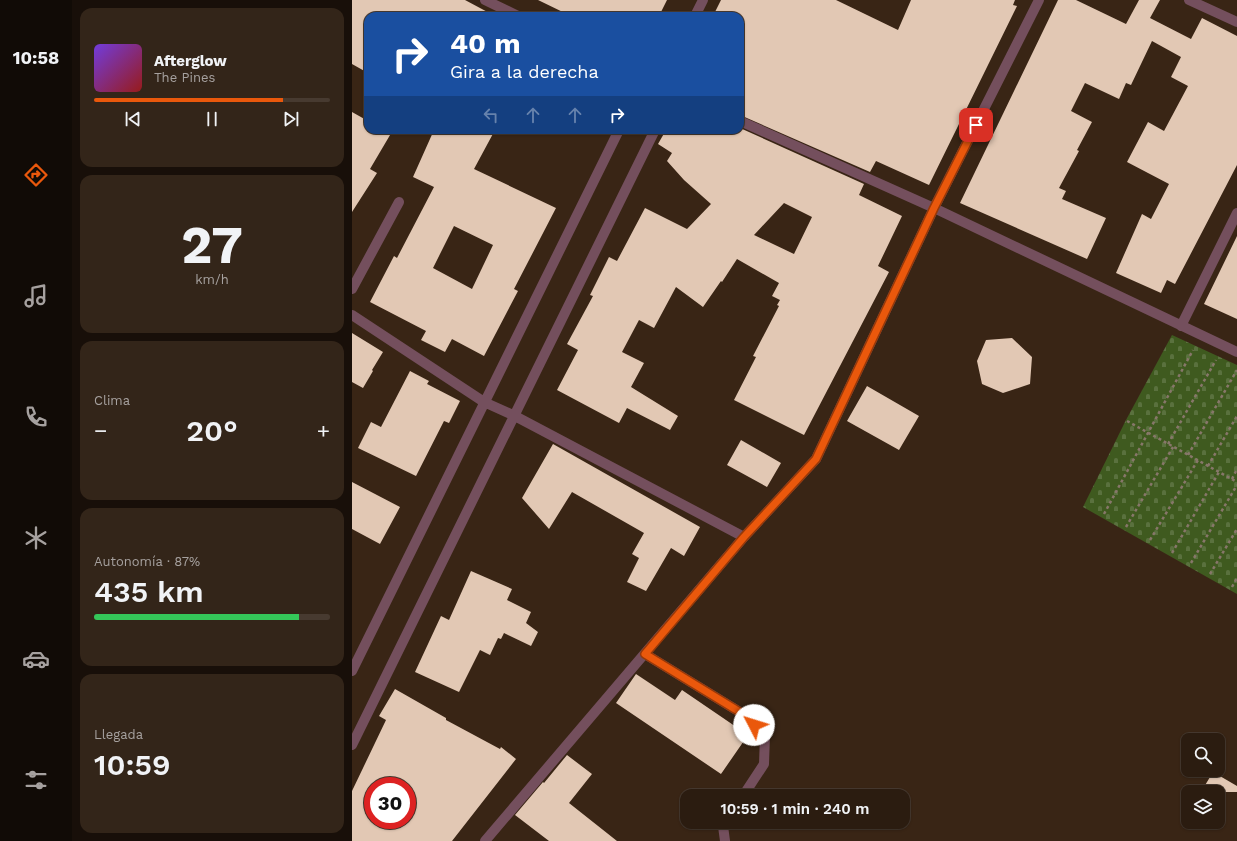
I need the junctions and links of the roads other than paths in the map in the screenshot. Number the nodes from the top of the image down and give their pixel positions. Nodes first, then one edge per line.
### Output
1 (485, 0) edge
2 (703, 0) edge
3 (1039, 0) edge
4 (1189, 0) edge
5 (510, 12) edge
6 (697, 12) edge
7 (1237, 22) edge
8 (744, 123) edge
9 (617, 134) edge
10 (653, 134) edge
11 (399, 202) dead end
12 (934, 208) junction
13 (1237, 213) edge
14 (352, 289) edge
15 (352, 315) edge
16 (1181, 326) junction
17 (1237, 352) edge
18 (484, 402) junction
19 (513, 415) junction
20 (744, 537) junction
21 (645, 654) junction
22 (352, 671) edge
23 (356, 728) edge
24 (352, 745) edge
25 (748, 789) edge
26 (723, 829) edge
27 (485, 841) edge
28 (725, 841) edge

1 - 5 street
2 - 6 street
3 - 12 street
4 - 7 street
8 - 12 street
9 - 18 street
10 - 19 street
11 - 14 street
12 - 16 street
12 - 20 street
13 - 16 street
15 - 18 street
16 - 17 street
18 - 19 street
18 - 22 street
19 - 20 street
19 - 23 street
20 - 21 street
21 - 25 street
21 - 27 street
23 - 24 street
26 - 28 street

